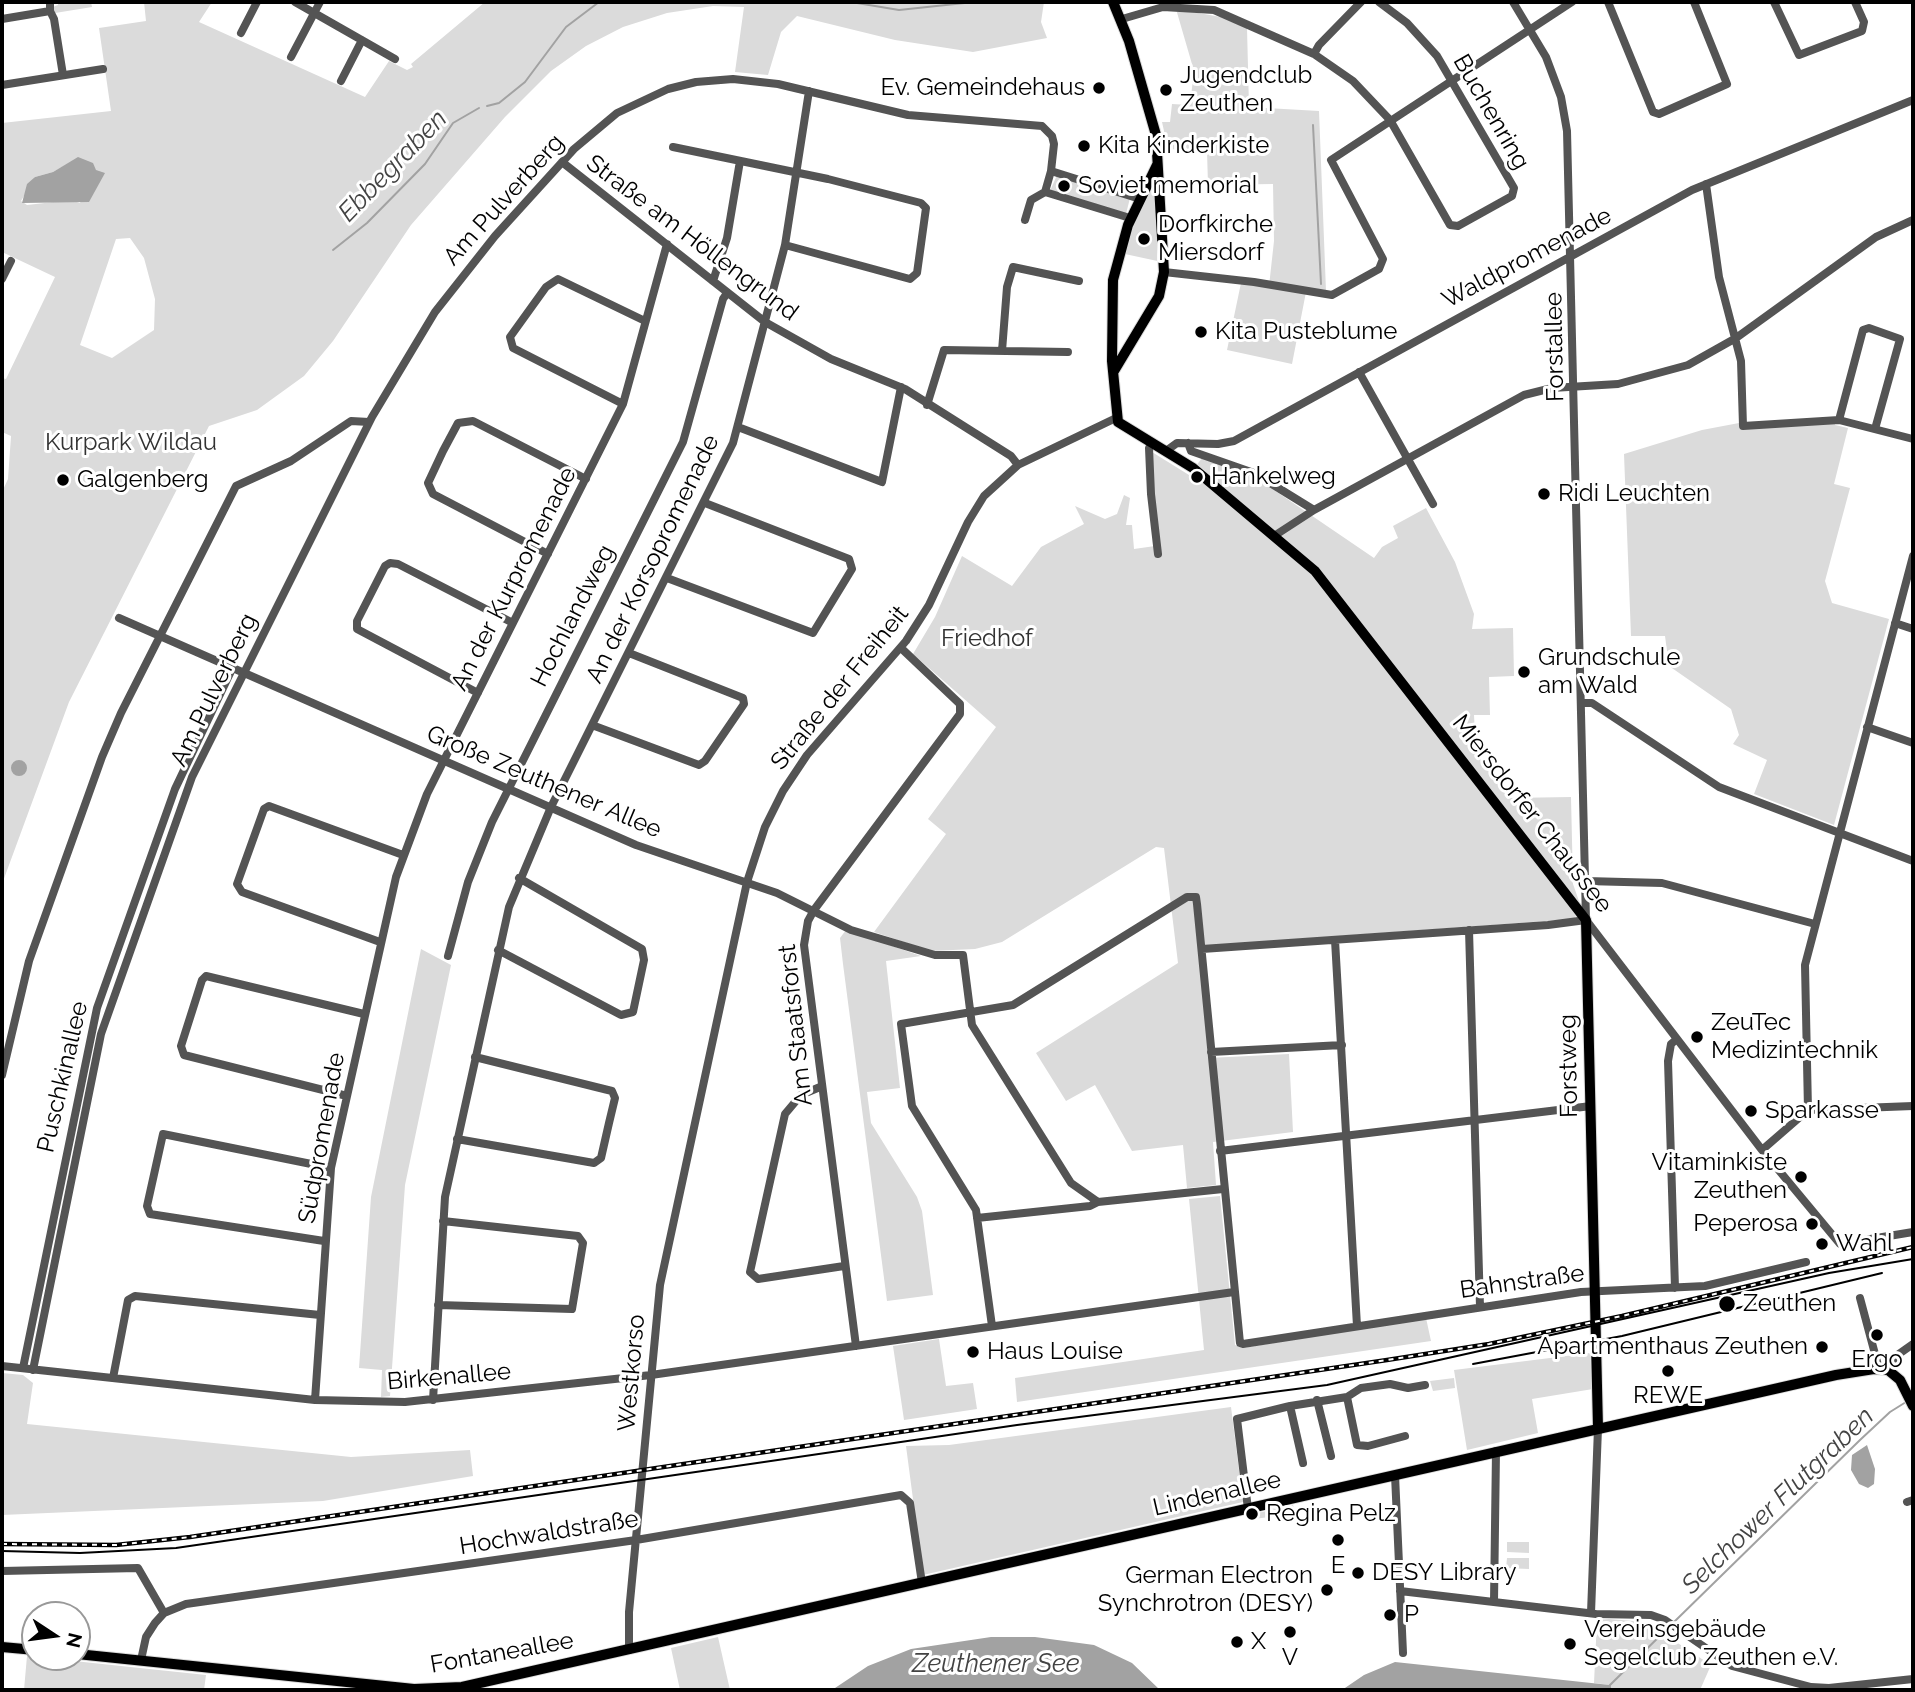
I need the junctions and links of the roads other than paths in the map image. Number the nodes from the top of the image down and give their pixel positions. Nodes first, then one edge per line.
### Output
1 (257, 2) edge
2 (295, 2) edge
3 (320, 2) edge
4 (1113, 2) edge
5 (1361, 2) edge
6 (1379, 2) edge
7 (1513, 2) edge
8 (1572, 2) edge
9 (1608, 2) edge
10 (1694, 2) edge
11 (1774, 2) edge
12 (1855, 2) edge
13 (50, 7) edge
14 (315, 12) junction
15 (2, 19) edge
16 (1122, 19) junction
17 (1531, 27) junction
18 (241, 33) dead end
19 (362, 40) junction
20 (1314, 54) junction
21 (291, 57) dead end
22 (395, 59) dead end
23 (103, 69) dead end
24 (63, 75) junction
25 (1452, 79) junction
26 (341, 81) dead end
27 (2, 85) edge
28 (808, 92) junction
29 (1913, 100) edge
30 (1390, 120) junction
31 (673, 147) dead end
32 (740, 161) junction
33 (562, 162) junction
34 (1157, 165) junction
35 (1051, 171) junction
36 (796, 172) junction
37 (1706, 184) junction
38 (1045, 192) junction
39 (1140, 199) junction
40 (1130, 218) junction
41 (1025, 220) dead end
42 (1913, 220) edge
43 (667, 244) junction
44 (785, 245) junction
45 (1572, 254) junction
46 (11, 261) dead end
47 (1164, 272) junction
48 (2, 279) edge
49 (713, 281) junction
50 (1079, 281) dead end
51 (727, 293) junction
52 (645, 321) junction
53 (765, 323) junction
54 (1736, 338) junction
55 (1002, 351) junction
56 (1068, 352) dead end
57 (1114, 371) junction
58 (1359, 372) junction
59 (901, 387) junction
60 (1575, 388) junction
61 (623, 404) junction
62 (927, 405) junction
63 (1116, 418) junction
64 (1839, 420) junction
65 (369, 422) junction
66 (738, 426) junction
67 (1875, 429) junction
68 (1913, 439) edge
69 (1152, 443) junction
70 (1188, 443) junction
71 (1166, 451) junction
72 (1407, 459) junction
73 (1018, 465) junction
74 (586, 480) junction
75 (705, 503) junction
76 (1433, 504) dead end
77 (1314, 510) junction
78 (1274, 536) junction
79 (548, 554) junction
80 (1158, 554) dead end
81 (1913, 556) edge
82 (667, 578) junction
83 (118, 618) dead end
84 (513, 623) junction
85 (1895, 623) junction
86 (1913, 629) edge
87 (161, 635) junction
88 (901, 648) junction
89 (629, 653) junction
90 (233, 667) junction
91 (243, 671) junction
92 (478, 693) junction
93 (1582, 703) junction
94 (592, 725) junction
95 (1867, 727) junction
96 (1913, 743) edge
97 (443, 760) junction
98 (508, 788) junction
99 (170, 802) joint
100 (180, 805) joint
101 (551, 807) junction
102 (1839, 834) junction
103 (403, 855) junction
104 (1913, 861) edge
105 (519, 878) junction
106 (1586, 881) junction
107 (747, 882) junction
108 (814, 910) junction
109 (1586, 920) junction
110 (1815, 924) junction
111 (383, 928) joint
112 (1469, 930) junction
113 (1335, 940) junction
114 (380, 942) junction
115 (498, 950) junction
116 (1202, 950) junction
117 (448, 956) dead end
118 (970, 1012) junction
119 (364, 1014) junction
120 (1677, 1039) junction
121 (1342, 1045) junction
122 (1211, 1052) junction
123 (475, 1057) junction
124 (2, 1075) edge
125 (821, 1087) junction
126 (347, 1096) junction
127 (699, 1103) joint
128 (1591, 1106) junction
129 (1913, 1106) edge
130 (1808, 1110) junction
131 (1474, 1119) junction
132 (1347, 1135) junction
133 (457, 1139) junction
134 (1762, 1150) junction
135 (1220, 1151) junction
136 (331, 1168) junction
137 (1223, 1189) junction
138 (1098, 1202) junction
139 (977, 1218) junction
140 (443, 1221) junction
141 (1913, 1232) edge
142 (324, 1241) junction
143 (1806, 1262) dead end
144 (844, 1266) junction
145 (1675, 1288) junction
146 (1595, 1292) junction
147 (1234, 1293) junction
148 (1860, 1298) dead end
149 (438, 1305) junction
150 (1480, 1307) junction
151 (320, 1315) junction
152 (992, 1326) junction
153 (1357, 1326) junction
154 (1913, 1344) edge
155 (856, 1346) junction
156 (2, 1366) edge
157 (23, 1368) junction
158 (33, 1370) junction
159 (1883, 1370) junction
160 (651, 1375) junction
161 (113, 1378) junction
162 (1425, 1385) dead end
163 (1347, 1396) junction
164 (315, 1400) junction
165 (433, 1400) junction
166 (1317, 1400) junction
167 (1911, 1402) edge
168 (1290, 1406) junction
169 (1598, 1428) junction
170 (1405, 1436) dead end
171 (1496, 1451) junction
172 (1331, 1456) dead end
173 (1303, 1463) dead end
174 (1395, 1475) junction
175 (1248, 1508) junction
176 (636, 1540) junction
177 (2, 1571) edge
178 (922, 1583) junction
179 (1400, 1591) junction
180 (846, 1601) joint
181 (1494, 1602) junction
182 (164, 1613) junction
183 (1591, 1613) junction
184 (2, 1647) edge
185 (21, 1649) edge
186 (629, 1650) junction
187 (1402, 1653) dead end
188 (91, 1655) edge
189 (141, 1660) junction
190 (1913, 1679) edge

1 - 18 street
2 - 14 street
3 - 14 street
4 - 16 main road
5 - 20 street
6 - 25 street, Buchenring
7 - 17 street, Forstallee
8 - 17 street
9 - 10 street
11 - 12 street
13 - 15 street
13 - 24 street
14 - 19 street
14 - 21 street
16 - 20 street, Buchenring
16 - 34 main road
17 - 25 street
17 - 45 street, Forstallee
19 - 22 street
19 - 26 street
20 - 30 street, Buchenring
23 - 24 street
24 - 27 street
25 - 30 street
25 - 30 street, Buchenring
28 - 33 street, Am Pulverberg
28 - 35 street, Am Pulverberg
28 - 36 street, An der Korsopromenade
29 - 37 street, Waldpromenade
30 - 47 street
31 - 32 street
32 - 36 street
32 - 49 street
33 - 43 street, Straße am Höllengrund
33 - 65 street, Am Pulverberg
34 - 39 main road
34 - 47 main road
35 - 38 street, Am Pulverberg
35 - 39 street
36 - 44 street, An der Korsopromenade
36 - 44 street
37 - 45 street, Waldpromenade
37 - 54 street
38 - 40 street
38 - 41 street, Am Pulverberg
39 - 40 main road
40 - 57 main road
42 - 54 street
43 - 49 street, Straße am Höllengrund
43 - 52 street, An der Kurpromenade
44 - 53 street, An der Korsopromenade
45 - 58 street, Waldpromenade
45 - 60 street, Forstallee
46 - 48 street
47 - 57 main road
49 - 51 street, Straße am Höllengrund
50 - 55 street
51 - 53 street, Straße am Höllengrund
51 - 98 street, Hochlandweg
52 - 61 street, An der Kurpromenade
52 - 61 street
53 - 59 street, Straße am Höllengrund
53 - 66 street, An der Korsopromenade
54 - 60 street
54 - 64 street
55 - 56 street
55 - 62 street
57 - 63 main road
58 - 70 street, Waldpromenade
58 - 72 street
59 - 62 street, Straße am Höllengrund
59 - 66 street
60 - 72 street
60 - 93 street, Forstallee
61 - 74 street, An der Kurpromenade
62 - 73 street, Straße am Höllengrund
63 - 69 main road, Miersdorfer Chaussee
63 - 73 street, Straße der Freiheit
64 - 67 street
64 - 67 street
65 - 87 street
65 - 91 street, Am Pulverberg
66 - 75 street, An der Korsopromenade
67 - 68 street
69 - 71 main road, Miersdorfer Chaussee
69 - 80 street
70 - 71 street, Waldpromenade
70 - 77 street
71 - 78 main road, Miersdorfer Chaussee
72 - 76 street
72 - 77 street
73 - 88 street, Straße der Freiheit
74 - 79 street, An der Kurpromenade
74 - 79 street
75 - 82 street, An der Korsopromenade
75 - 82 street
77 - 78 street
78 - 109 main road, Miersdorfer Chaussee
79 - 84 street, An der Kurpromenade
81 - 85 street
82 - 89 street, An der Korsopromenade
83 - 87 street, Große Zeuthener Allee
84 - 92 street, An der Kurpromenade
84 - 92 street
85 - 86 street
85 - 95 street
87 - 90 street, Große Zeuthener Allee
87 - 124 street
88 - 107 street, Straße der Freiheit
88 - 108 street, Am Staatsforst
89 - 94 street, An der Korsopromenade
89 - 94 street
90 - 91 street, Große Zeuthener Allee
90 - 99 street, Am Pulverberg
91 - 97 street, Große Zeuthener Allee
91 - 100 street, Am Pulverberg
92 - 97 street, An der Kurpromenade
93 - 102 street
93 - 106 street, Forstweg
94 - 101 street, An der Korsopromenade
95 - 96 street
95 - 102 street
97 - 98 street, Große Zeuthener Allee
97 - 103 street, An der Kurpromenade
98 - 101 street, Große Zeuthener Allee
98 - 117 street, Hochlandweg
99 - 157 street, Puschkinallee
100 - 158 street, Puschkinallee
101 - 105 street, An der Korsopromenade
101 - 107 street, Große Zeuthener Allee
102 - 104 street
102 - 110 street
103 - 111 street, An der Kurpromenade
103 - 114 street
105 - 115 street, An der Korsopromenade
105 - 115 street
106 - 109 street, Forstweg
106 - 110 street
107 - 108 street, Große Zeuthener Allee
107 - 127 street, Straße der Freiheit
108 - 118 street, Große Zeuthener Allee
108 - 125 street, Am Staatsforst
109 - 112 street
109 - 120 street, Miersdorfer Chaussee
109 - 128 main road, Forstweg
110 - 130 street
111 - 114 street, Südpromenade
112 - 113 street
112 - 131 street
113 - 116 street
113 - 121 street
114 - 119 street, Südpromenade
115 - 123 street, An der Korsopromenade
116 - 118 street
116 - 122 street
118 - 138 street
118 - 139 street
119 - 126 street, Südpromenade
119 - 126 street
120 - 134 street, Miersdorfer Chaussee
120 - 145 street
121 - 122 street
121 - 132 street
122 - 135 street
123 - 133 street, An der Korsopromenade
123 - 133 street
125 - 144 street, Am Staatsforst
125 - 144 street
126 - 136 street, Südpromenade
127 - 160 street, Westkorso
128 - 131 street
128 - 146 main road, Forstweg
129 - 130 street
130 - 134 street
131 - 132 street
131 - 150 street
132 - 135 street
132 - 153 street
133 - 140 street, An der Korsopromenade
134 - 141 street, Miersdorfer Chaussee
135 - 137 street
136 - 142 street, Südpromenade
136 - 142 street
137 - 138 street
137 - 147 street
138 - 139 street
139 - 152 street
140 - 149 street, An der Korsopromenade
140 - 149 street
142 - 151 street, Südpromenade
143 - 145 street, Bahnstraße
144 - 155 street, Am Staatsforst
145 - 146 street, Bahnstraße
146 - 150 street, Bahnstraße
146 - 169 main road, Forstweg
147 - 152 street, Birkenallee
147 - 153 street, Bahnstraße
148 - 159 street
149 - 165 street, An der Korsopromenade
150 - 153 street, Bahnstraße
151 - 161 street
151 - 164 street, Südpromenade
152 - 155 street, Birkenallee
154 - 159 street
155 - 160 street, Birkenallee
156 - 157 street, Birkenallee
157 - 158 street, Birkenallee
158 - 161 street, Birkenallee
159 - 167 main road
159 - 169 main road, Lindenallee
160 - 165 street, Birkenallee
160 - 176 street, Westkorso
161 - 164 street, Birkenallee
162 - 163 street
163 - 166 street
163 - 170 street
164 - 165 street, Birkenallee
166 - 168 street
166 - 172 street
168 - 173 street
168 - 175 street
169 - 171 main road, Lindenallee
169 - 183 street
171 - 174 main road, Lindenallee
171 - 181 street
174 - 175 main road, Lindenallee
174 - 179 street
175 - 178 main road, Lindenallee
176 - 178 street, Hochwaldstraße
176 - 182 street, Hochwaldstraße
176 - 186 street, Westkorso
177 - 182 street
178 - 180 main road, Lindenallee
179 - 181 street
179 - 187 street
180 - 186 main road, Fontaneallee
181 - 183 street
182 - 189 street
183 - 190 street
184 - 185 main road
186 - 189 main road, Fontaneallee
188 - 189 main road, Fontaneallee

